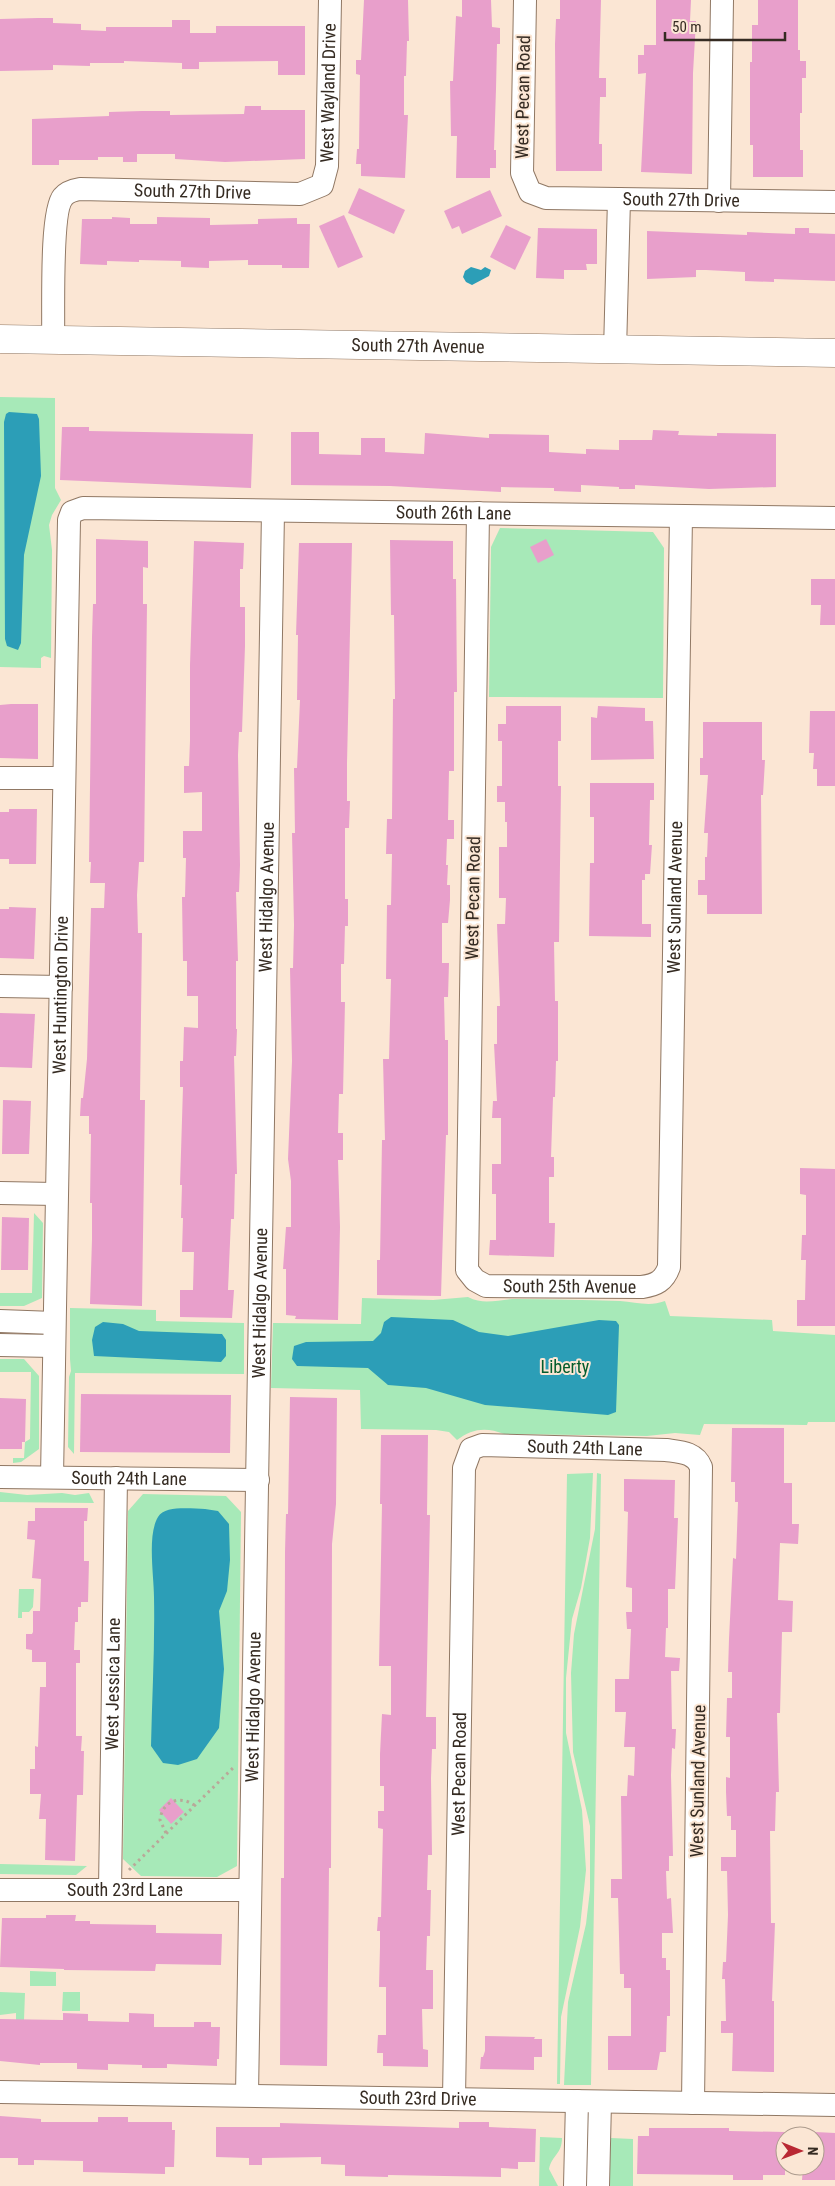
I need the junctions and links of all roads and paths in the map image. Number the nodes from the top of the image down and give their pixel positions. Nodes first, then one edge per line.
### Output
1 (330, 0) edge
2 (525, 0) edge
3 (722, 0) edge
4 (322, 185) joint
5 (530, 192) joint
6 (619, 199) junction
7 (719, 201) junction
8 (835, 202) edge
9 (0, 339) edge
10 (53, 340) junction
11 (615, 351) junction
12 (835, 353) edge
13 (273, 511) junction
14 (72, 512) joint
15 (478, 513) junction
16 (681, 516) junction
17 (835, 518) edge
18 (0, 778) edge
19 (63, 778) junction
20 (0, 986) edge
21 (61, 987) junction
22 (0, 1193) edge
23 (56, 1194) junction
24 (664, 1278) joint
25 (475, 1280) joint
26 (0, 1321) edge
27 (54, 1323) junction
28 (0, 1345) edge
29 (53, 1346) junction
30 (471, 1450) joint
31 (698, 1459) joint
32 (0, 1477) edge
33 (52, 1478) junction
34 (116, 1478) junction
35 (258, 1480) junction
36 (240, 1761) dead end
37 (194, 1806) junction
38 (166, 1833) junction
39 (128, 1870) dead end
40 (0, 1890) edge
41 (110, 1890) junction
42 (250, 1890) junction
43 (0, 2092) edge
44 (247, 2095) junction
45 (454, 2099) junction
46 (577, 2101) junction
47 (600, 2102) junction
48 (693, 2104) junction
49 (835, 2105) edge
50 (575, 2154) junction
51 (599, 2155) junction
52 (575, 2186) edge
53 (598, 2186) edge

1 - 4 street, West Wayland Drive
2 - 5 street, West Pecan Road
3 - 7 street
4 - 10 street, South 27th Drive
5 - 6 street, South 27th Drive
6 - 7 street, South 27th Drive
6 - 11 street
7 - 8 street, South 27th Drive
9 - 10 main road, South 27th Avenue
10 - 11 main road, South 27th Avenue
11 - 12 main road, South 27th Avenue
13 - 14 street, South 26th Lane
13 - 15 street, South 26th Lane
13 - 35 street, West Hidalgo Avenue
14 - 19 street, West Huntington Drive
15 - 16 street, South 26th Lane
15 - 25 street, West Pecan Road
16 - 17 street, South 26th Lane
16 - 24 street, West Sunland Avenue
18 - 19 street
19 - 21 street, West Huntington Drive
20 - 21 street
21 - 23 street, West Huntington Drive
22 - 23 street
23 - 27 street, West Huntington Drive
24 - 25 street, South 25th Avenue
26 - 27 street
27 - 29 street, West Huntington Drive
28 - 29 street
29 - 33 street, West Huntington Drive
30 - 31 street, South 24th Lane
30 - 45 street, West Pecan Road
31 - 48 street, West Sunland Avenue
32 - 33 street, South 24th Lane
33 - 34 street, South 24th Lane
34 - 35 street, South 24th Lane
34 - 41 street, West Jessica Lane
35 - 42 street, West Hidalgo Avenue
36 - 37 path
37 - 38 path
37 - 38 path
38 - 39 path
40 - 41 street, South 23rd Lane
41 - 42 street, South 23rd Lane
42 - 44 street, West Hidalgo Avenue
43 - 44 street, South 23rd Drive
44 - 45 street, South 23rd Drive
45 - 46 street, South 23rd Drive
46 - 47 street, South 23rd Drive
46 - 50 street
47 - 48 street, South 23rd Drive
47 - 51 street
48 - 49 street, South 23rd Drive
50 - 51 street
50 - 52 street
51 - 53 street

